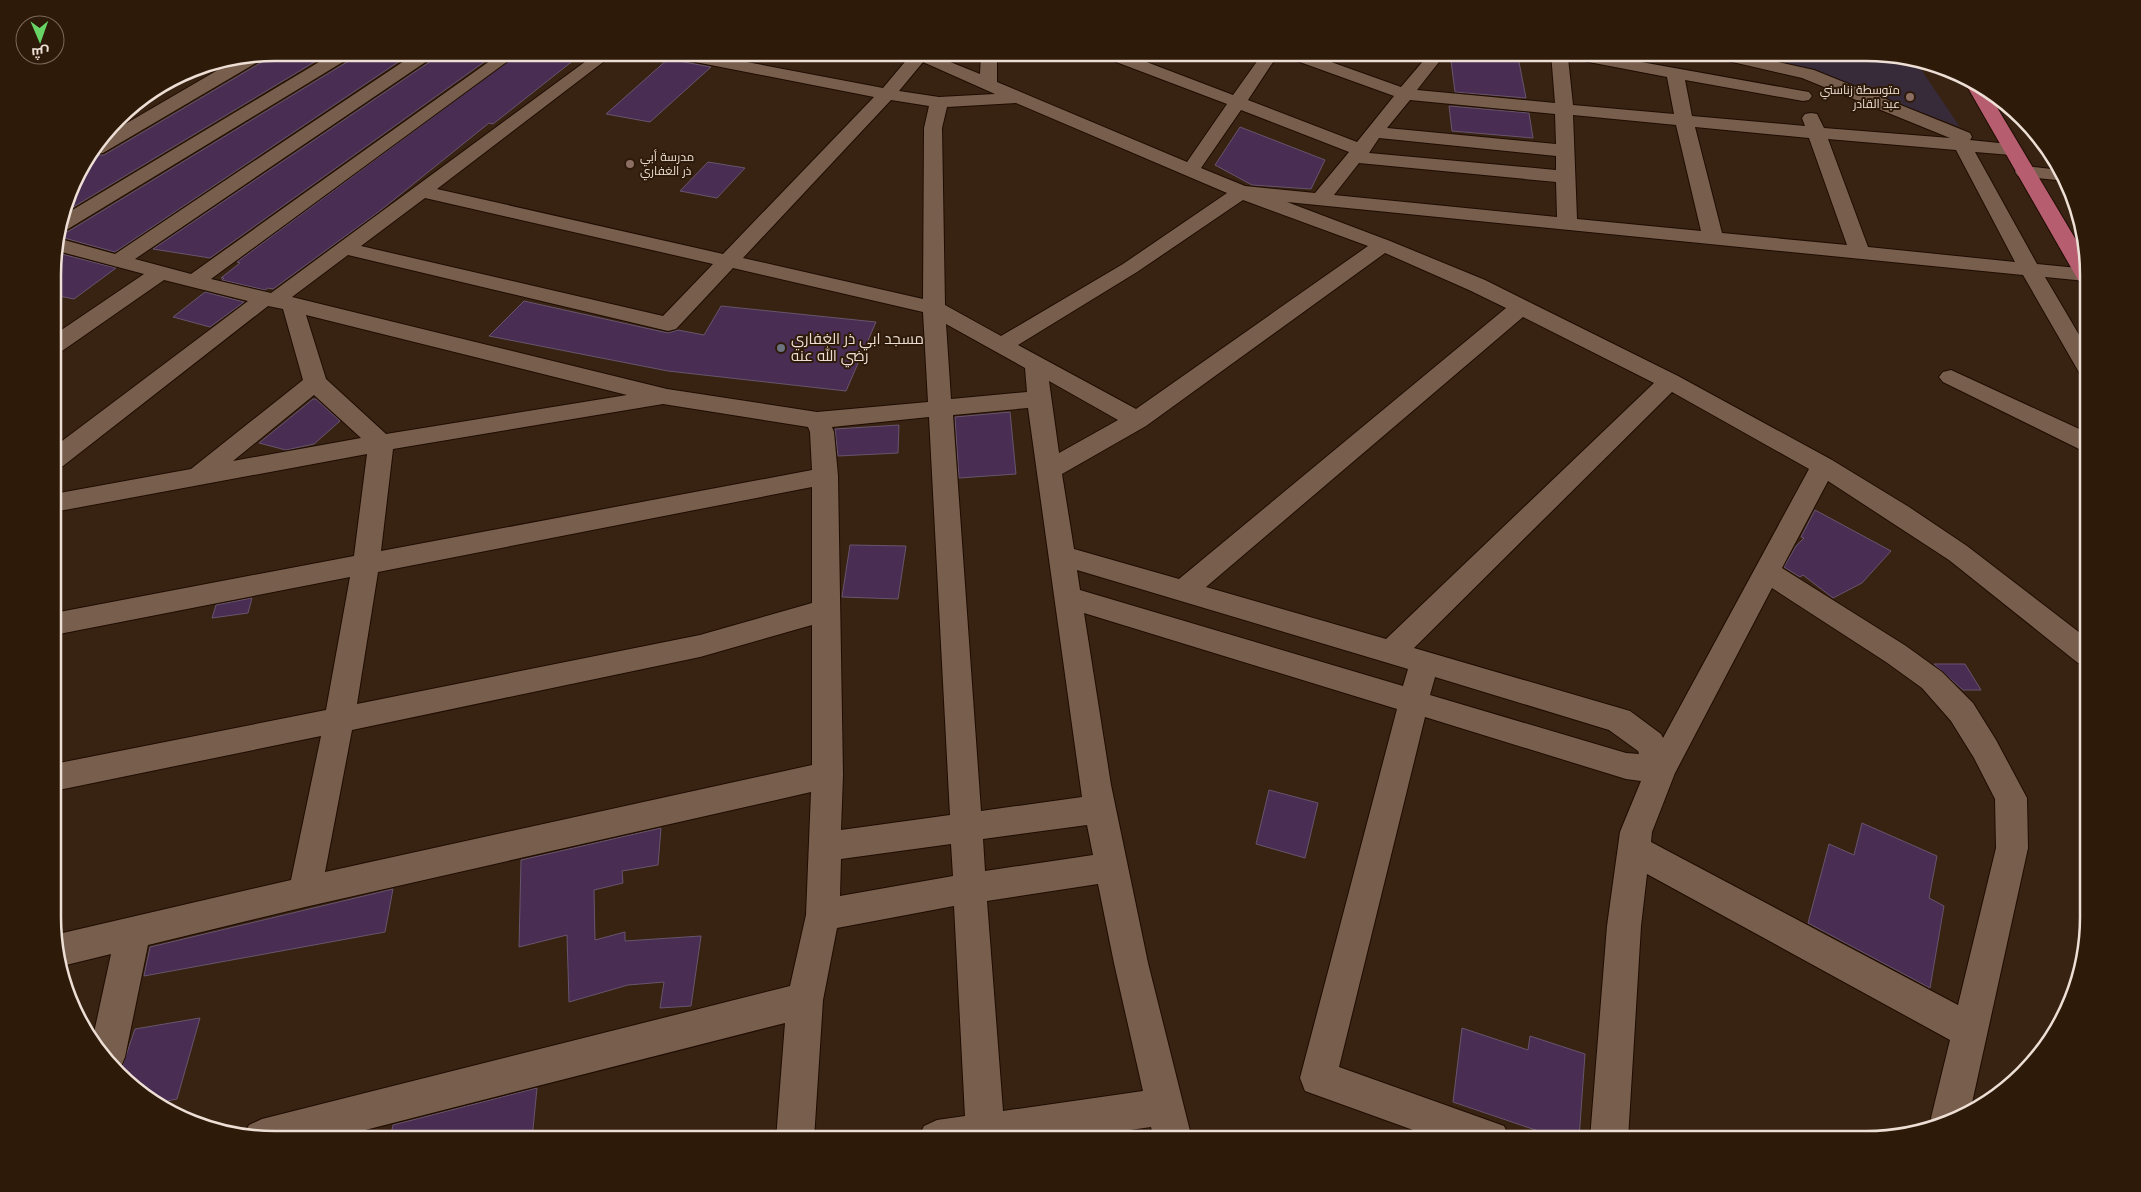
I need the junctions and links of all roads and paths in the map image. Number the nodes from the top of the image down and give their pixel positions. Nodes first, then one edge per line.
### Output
1 (329, 61) edge
2 (414, 61) edge
3 (499, 61) edge
4 (595, 61) edge
5 (720, 61) edge
6 (913, 61) edge
7 (934, 61) edge
8 (989, 61) edge
9 (1132, 61) edge
10 (1265, 61) edge
11 (1316, 61) edge
12 (1431, 61) edge
13 (1560, 61) edge
14 (1615, 61) edge
15 (1754, 61) edge
16 (242, 64) edge
17 (1675, 72) junction
18 (1808, 74) junction
19 (988, 84) junction
20 (887, 94) junction
21 (1404, 94) junction
22 (1980, 94) edge
23 (1802, 96) junction
24 (1017, 98) junction
25 (939, 102) junction
26 (1236, 102) junction
27 (1564, 109) junction
28 (1684, 121) junction
29 (1374, 132) junction
30 (1818, 133) junction
31 (107, 143) edge
32 (1963, 146) junction
33 (1985, 146) junction
34 (2011, 149) junction
35 (1565, 151) junction
36 (1358, 153) junction
37 (1190, 170) junction
38 (2025, 172) junction
39 (2055, 175) edge
40 (1566, 177) junction
41 (421, 191) junction
42 (1241, 192) junction
43 (1320, 200) junction
44 (69, 220) edge
45 (1567, 224) junction
46 (1713, 238) junction
47 (1383, 245) junction
48 (63, 246) edge
49 (344, 248) junction
50 (1860, 253) junction
51 (729, 260) junction
52 (118, 261) junction
53 (2079, 263) edge
54 (2029, 268) junction
55 (161, 272) junction
56 (2080, 275) edge
57 (194, 281) junction
58 (278, 301) junction
59 (1521, 307) junction
60 (934, 308) junction
61 (61, 341) edge
62 (1002, 345) junction
63 (2080, 355) edge
64 (1036, 364) junction
65 (1951, 378) dead end
66 (1670, 381) junction
67 (314, 382) junction
68 (667, 397) junction
69 (1039, 400) junction
70 (941, 407) junction
71 (817, 420) junction
72 (1137, 420) junction
73 (2080, 439) edge
74 (381, 443) junction
75 (61, 455) edge
76 (1823, 466) junction
77 (1049, 470) junction
78 (199, 476) junction
79 (825, 476) junction
80 (61, 502) edge
81 (1062, 556) junction
82 (366, 565) junction
83 (1767, 571) junction
84 (1183, 591) junction
85 (1067, 597) junction
86 (825, 610) junction
87 (61, 623) edge
88 (2080, 649) edge
89 (1391, 652) junction
90 (1424, 662) junction
91 (1412, 702) junction
92 (339, 720) junction
93 (1661, 770) junction
94 (827, 775) junction
95 (61, 777) edge
96 (1100, 808) junction
97 (967, 826) junction
98 (825, 847) junction
99 (1634, 850) junction
100 (1112, 867) junction
101 (970, 888) junction
102 (305, 892) junction
103 (823, 915) junction
104 (133, 933) junction
105 (64, 949) edge
106 (805, 1000) junction
107 (1970, 1031) junction
108 (108, 1051) edge
109 (1951, 1113) edge
110 (1170, 1123) edge
111 (290, 1131) edge
112 (796, 1131) edge
113 (955, 1131) edge
114 (1038, 1131) edge
115 (1468, 1131) edge
116 (1610, 1131) edge

1 - 44 street
2 - 52 street
3 - 57 street
4 - 41 street
5 - 20 street
6 - 20 street
7 - 19 street
8 - 19 street
9 - 26 street
10 - 26 street
11 - 21 street
12 - 21 street
13 - 27 street
14 - 17 street
15 - 18 street
16 - 31 street
17 - 23 street
17 - 28 street
18 - 23 street
18 - 33 street
19 - 24 street
20 - 25 street
20 - 51 street
21 - 27 street
21 - 29 street
22 - 34 main road
23 - 30 street
24 - 25 street
24 - 37 street
25 - 60 street
26 - 36 street
26 - 37 street
27 - 28 street
27 - 35 street
28 - 30 street
28 - 46 street
29 - 35 street
29 - 36 street
30 - 32 street
30 - 50 street
32 - 33 street
32 - 54 street
33 - 34 street
34 - 38 main road
35 - 40 street
36 - 40 street
36 - 43 street
37 - 42 street
38 - 39 street
38 - 53 main road
40 - 45 street
41 - 49 street
41 - 51 street
42 - 43 street
42 - 47 street
42 - 62 street
43 - 45 street
45 - 46 street
46 - 50 street
47 - 59 street
47 - 72 street
48 - 52 street
49 - 51 street
49 - 58 street
50 - 54 street
51 - 60 street
52 - 55 street
54 - 56 street
54 - 63 street
55 - 57 street
55 - 61 street
57 - 58 street
58 - 67 street
58 - 68 street
58 - 75 street
59 - 66 street
59 - 84 street
60 - 62 street
60 - 70 street
62 - 64 street
64 - 69 street
64 - 72 street
65 - 73 street
66 - 76 street
66 - 89 street
67 - 74 street
67 - 78 street
68 - 71 street
68 - 74 street
69 - 70 street
69 - 77 street
70 - 71 street
70 - 97 street
71 - 79 street
72 - 77 street
74 - 78 street
74 - 82 street
76 - 83 street
76 - 88 street
77 - 81 street
78 - 80 street
79 - 82 street
79 - 86 street
81 - 84 street
81 - 85 street
82 - 87 street
82 - 92 street
83 - 93 street
83 - 107 street
84 - 89 street
85 - 91 street
85 - 96 street
86 - 92 street
86 - 94 street
89 - 90 street
90 - 91 street
90 - 93 street
91 - 93 street
91 - 115 street
92 - 95 street
92 - 102 street
93 - 99 street
94 - 98 street
94 - 102 street
96 - 97 street
96 - 100 street
97 - 98 street
97 - 101 street
98 - 103 street
99 - 107 street
99 - 116 street
100 - 101 street
100 - 110 street
101 - 103 street
101 - 113 street
102 - 104 street
103 - 106 street
104 - 105 street
104 - 108 street
106 - 111 street
106 - 112 street
107 - 109 street
110 - 114 street

